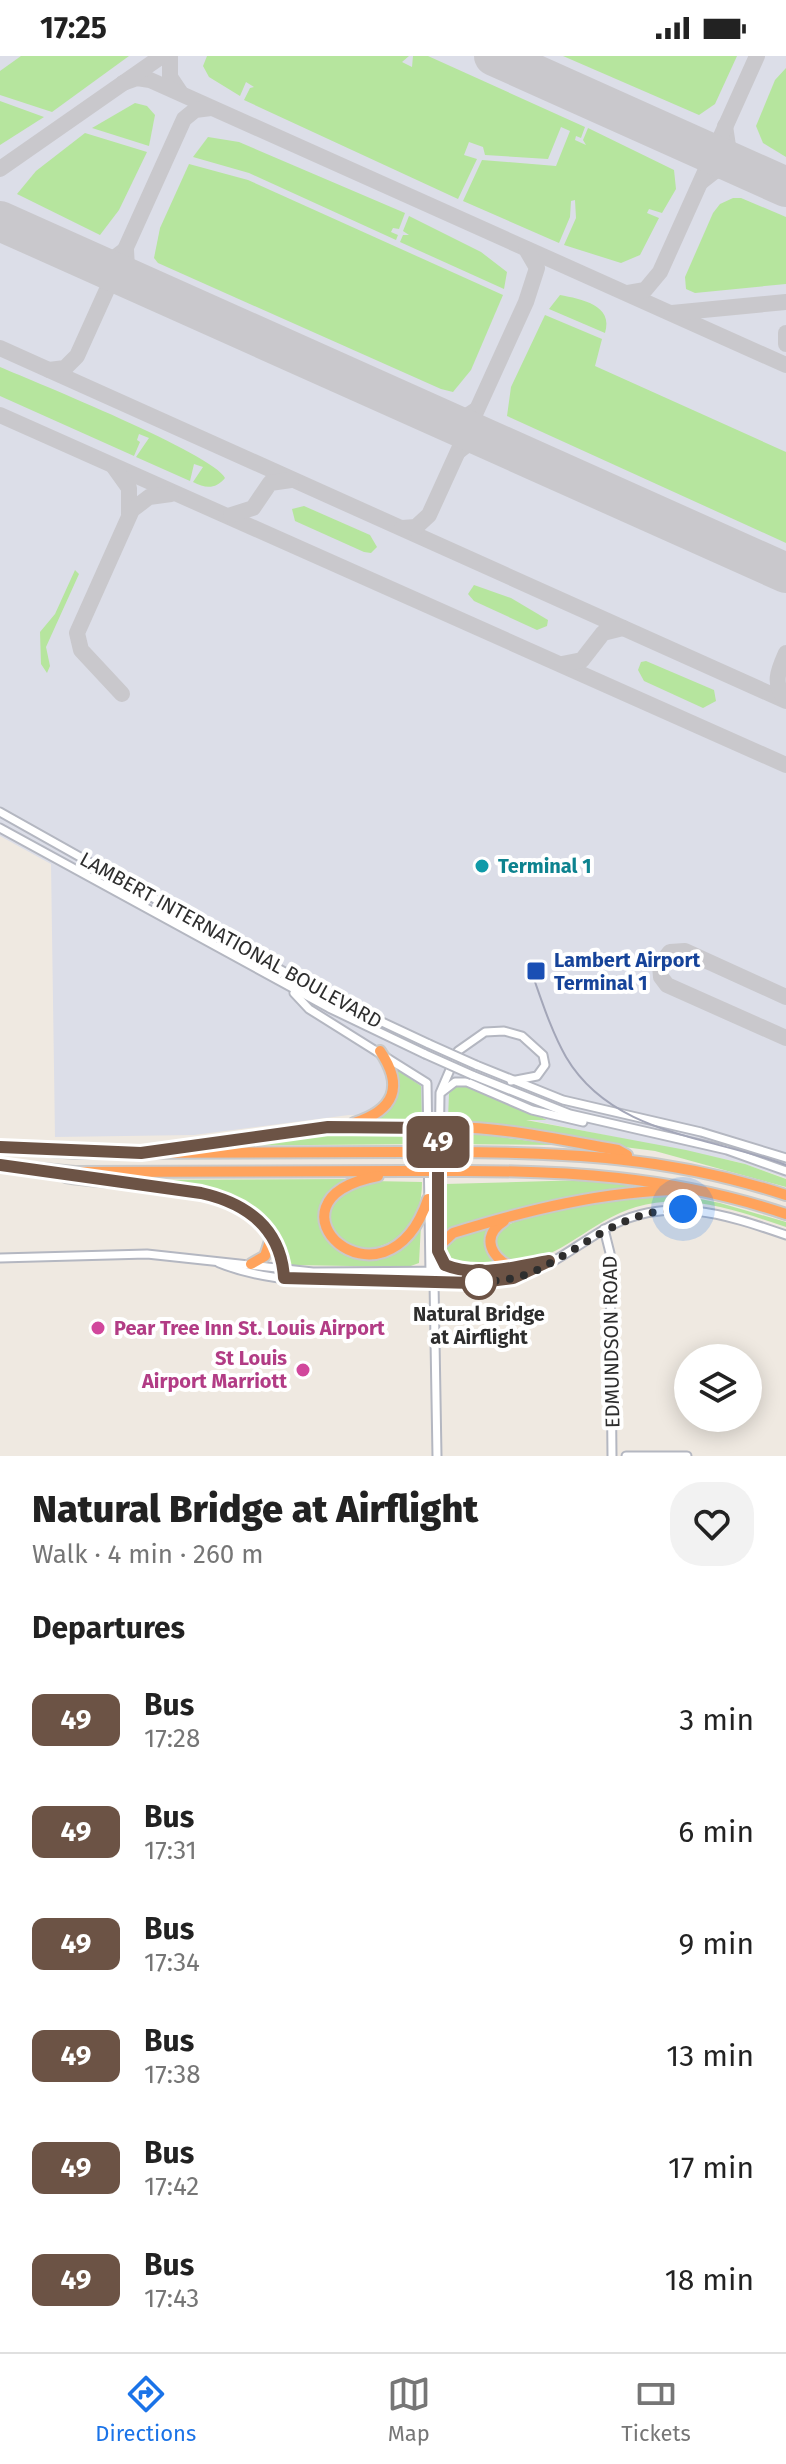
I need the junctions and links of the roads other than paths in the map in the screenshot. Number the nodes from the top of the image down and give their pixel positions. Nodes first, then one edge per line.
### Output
1 (0, 812) edge
2 (0, 828) edge
3 (289, 987) junction
4 (380, 1051) junction
5 (511, 1081) junction
6 (440, 1093) junction
7 (601, 1123) junction
8 (340, 1126) junction
9 (433, 1132) junction
10 (0, 1147) edge
11 (141, 1153) junction
12 (632, 1158) junction
13 (786, 1158) edge
14 (0, 1165) edge
15 (14, 1167) junction
16 (405, 1171) junction
17 (786, 1171) edge
18 (702, 1189) junction
19 (786, 1195) edge
20 (428, 1199) junction
21 (786, 1214) edge
22 (506, 1219) junction
23 (604, 1229) junction
24 (786, 1235) edge
25 (272, 1236) junction
26 (435, 1249) junction
27 (0, 1258) edge
28 (549, 1261) junction
29 (219, 1263) junction
30 (251, 1264) junction
31 (515, 1268) junction
32 (410, 1271) junction
33 (433, 1271) junction
34 (461, 1271) junction
35 (283, 1273) junction
36 (434, 1282) junction
37 (437, 1456) edge
38 (612, 1456) edge
39 (626, 1456) edge
40 (687, 1456) edge

1 - 5 street, LAMBERT INTERNATIONAL BOULEVARD, bridge
2 - 3 street, LAMBERT INTERNATIONAL BOULEVARD
3 - 4 street
3 - 7 street, LAMBERT INTERNATIONAL BOULEVARD, bridge
4 - 8 highway
4 - 9 street
5 - 6 street
5 - 13 street, LAMBERT INTERNATIONAL BOULEVARD
6 - 7 street
6 - 9 street
7 - 17 street, LAMBERT INTERNATIONAL BOULEVARD
8 - 9 highway
8 - 11 highway
9 - 12 highway
9 - 20 street
9 - 26 street
10 - 11 highway
11 - 12 highway, bridge
12 - 19 highway
14 - 15 highway
15 - 16 highway
15 - 25 highway
16 - 18 highway, bridge
16 - 20 highway
18 - 21 highway
18 - 22 highway
20 - 26 street
22 - 26 highway
22 - 31 highway
23 - 24 street
23 - 28 street
23 - 38 street, EDMUNDSON ROAD
25 - 30 highway
25 - 35 highway
26 - 32 street
26 - 33 street
26 - 34 street
27 - 29 street
28 - 31 street
28 - 36 street
29 - 30 street
29 - 35 street
30 - 35 street
31 - 34 street
32 - 33 street
32 - 35 street
33 - 34 street
33 - 36 street
35 - 36 street
36 - 37 street
39 - 40 street

